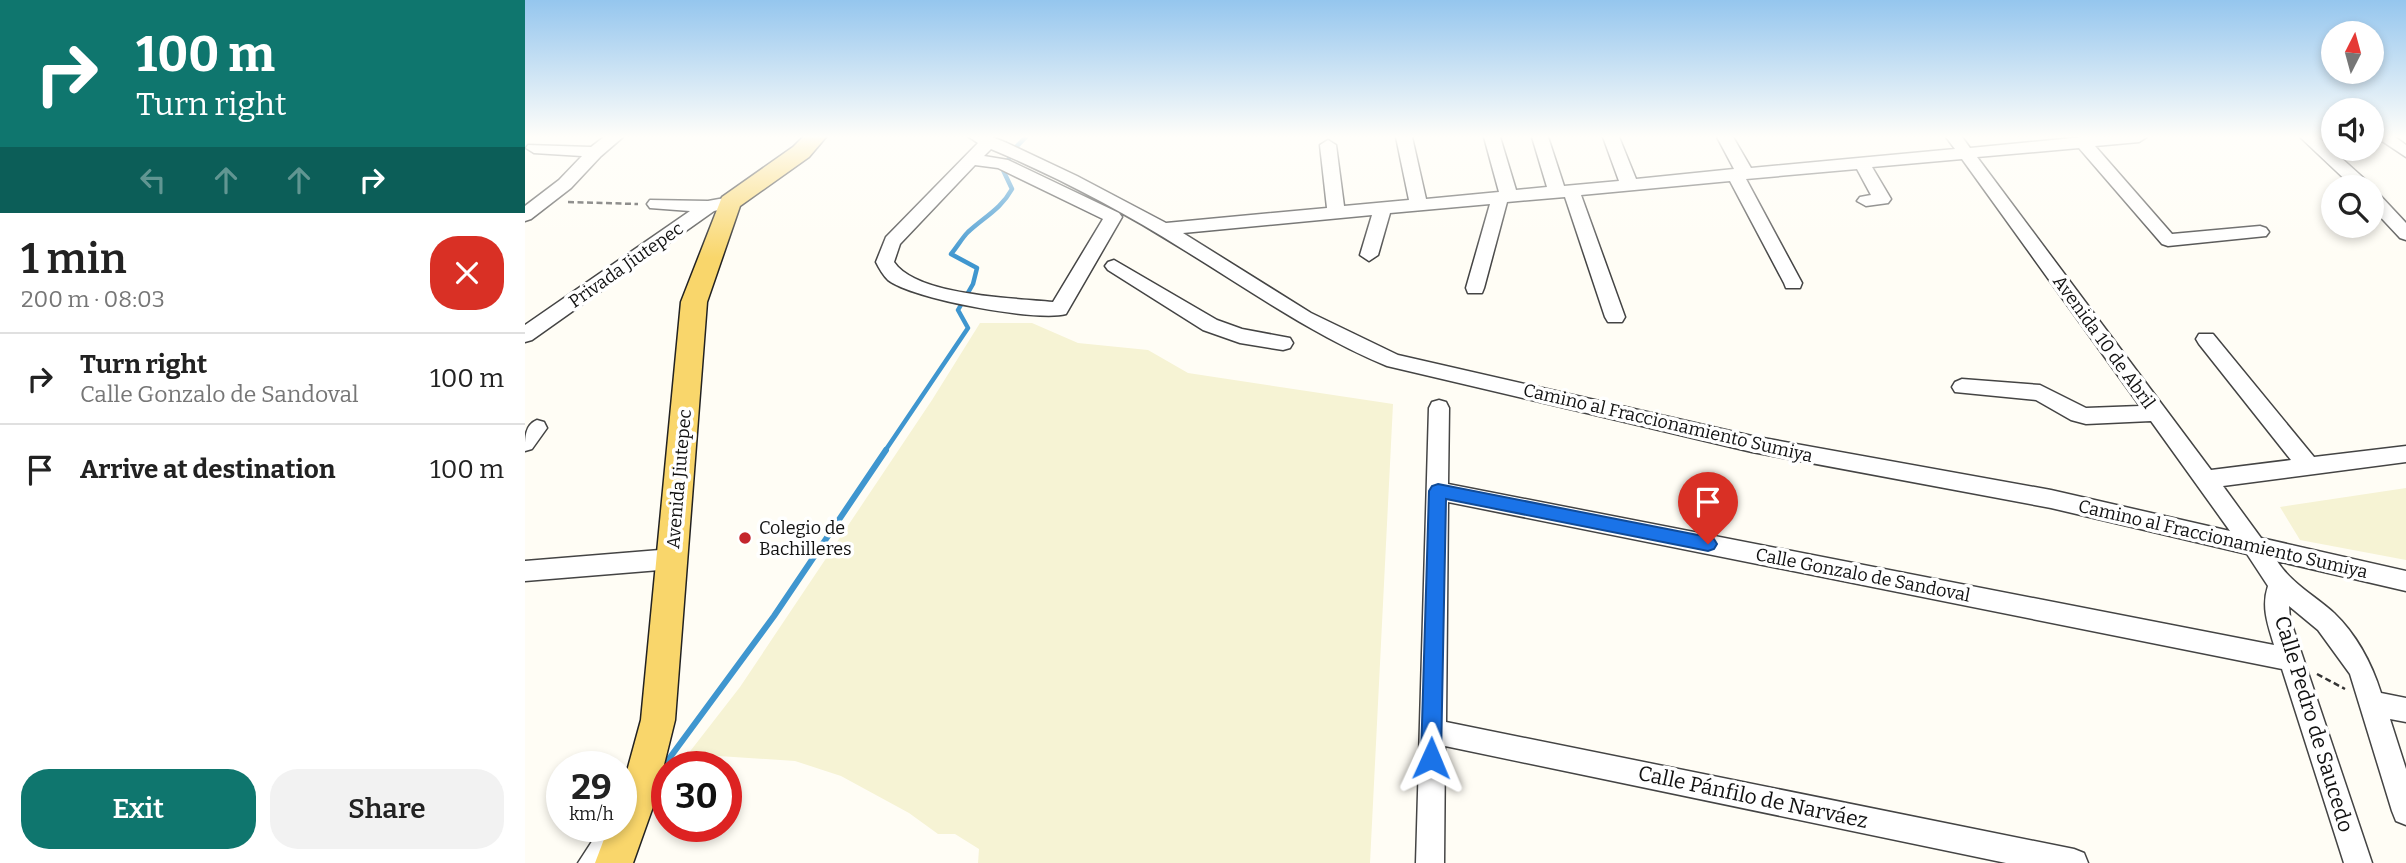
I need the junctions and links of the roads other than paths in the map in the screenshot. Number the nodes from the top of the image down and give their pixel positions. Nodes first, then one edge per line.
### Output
1 (571, 177) edge
2 (762, 177) edge
3 (954, 177) edge
4 (1032, 177) edge
5 (1068, 177) edge
6 (1332, 177) edge
7 (1413, 177) edge
8 (1501, 177) edge
9 (1558, 177) edge
10 (1626, 177) edge
11 (1704, 177) edge
12 (1742, 177) edge
13 (1870, 177) edge
14 (1983, 177) edge
15 (2114, 177) edge
16 (1629, 184) junction
17 (1564, 191) junction
18 (1505, 197) junction
19 (534, 201) edge
20 (1866, 201) dead end
21 (656, 204) road end
22 (719, 205) junction
23 (1419, 205) junction
24 (1383, 208) junction
25 (2384, 211) edge
26 (1336, 213) junction
27 (525, 215) edge
28 (1164, 229) junction
29 (2260, 232) dead end
30 (2406, 234) edge
31 (1369, 255) dead end
32 (1114, 266) dead end
33 (1793, 283) dead end
34 (1475, 288) dead end
35 (1288, 308) junction
36 (1615, 317) dead end
37 (525, 335) edge
38 (2206, 338) dead end
39 (1962, 387) dead end
40 (1439, 408) dead end
41 (2156, 412) junction
42 (2406, 454) edge
43 (2308, 466) junction
44 (2206, 480) junction
45 (1438, 491) junction
46 (2255, 547) junction
47 (672, 559) junction
48 (525, 571) edge
49 (2406, 581) edge
50 (2280, 585) junction
51 (2289, 659) junction
52 (2372, 704) junction
53 (2406, 710) edge
54 (1431, 732) junction
55 (637, 784) edge
56 (2406, 811) edge
57 (608, 842) edge
58 (619, 842) edge
59 (592, 863) edge
60 (614, 863) edge
61 (1430, 863) edge
62 (2074, 863) edge
63 (2358, 863) edge

1 - 19 street
2 - 22 main road
3 - 4 street
5 - 28 street, Camino al Fraccionamiento Sumiya
6 - 26 street
7 - 23 street
8 - 18 street
9 - 17 street
10 - 16 street
11 - 16 street
12 - 33 street
13 - 20 street
14 - 41 street, Avenida 10 de Abril
15 - 29 street
16 - 17 street
17 - 18 street
17 - 36 street
18 - 23 street
18 - 34 street
19 - 27 street
21 - 22 street
22 - 37 street, Privada Jiutepec
22 - 47 main road, Avenida Jiutepec
23 - 24 street
24 - 26 street
24 - 31 street
25 - 30 street
26 - 28 street
28 - 35 street, Camino al Fraccionamiento Sumiya
32 - 35 street
35 - 46 street, Camino al Fraccionamiento Sumiya
38 - 43 street
39 - 41 street
40 - 45 street
41 - 44 street, Avenida 10 de Abril
42 - 43 street
43 - 44 street
44 - 46 street, Avenida 10 de Abril
45 - 51 street, Calle Gonzalo de Sandoval
45 - 54 street
46 - 49 street, Camino al Fraccionamiento Sumiya
46 - 50 street, Calle Pedro de Saucedo
47 - 48 street
47 - 55 main road, Avenida Jiutepec
50 - 51 street, Calle Pedro de Saucedo
50 - 52 street, Calle Pedro de Saucedo
51 - 63 street, Calle Pedro de Saucedo
52 - 53 street
52 - 56 street, Calle Pedro de Saucedo
54 - 61 street
54 - 62 street, Calle Pánfilo de Narváez
57 - 59 street
58 - 60 main road, Avenida Jiutepec

